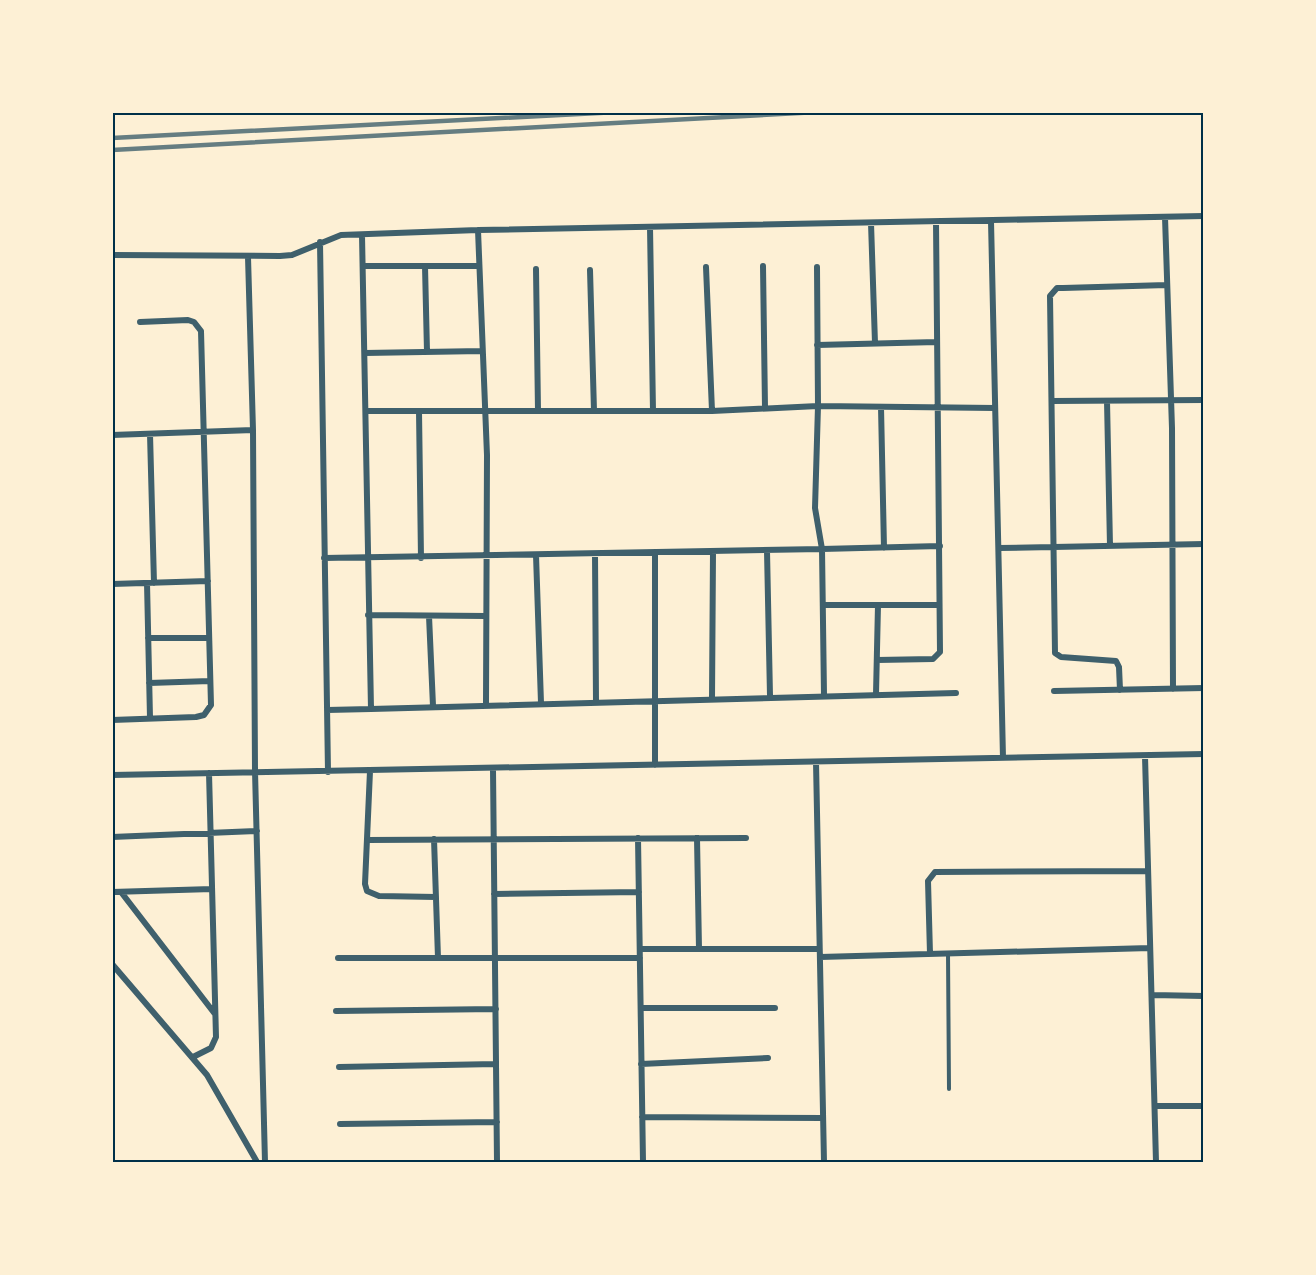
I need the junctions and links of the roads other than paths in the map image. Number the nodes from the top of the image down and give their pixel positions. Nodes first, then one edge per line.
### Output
1 (1203, 216) edge
2 (1165, 217) junction
3 (991, 221) junction
4 (936, 222) junction
5 (871, 223) junction
6 (650, 227) junction
7 (478, 230) junction
8 (362, 235) junction
9 (320, 242) junction
10 (112, 255) edge
11 (248, 257) junction
12 (363, 266) junction
13 (425, 266) junction
14 (479, 266) junction
15 (763, 266) dead end
16 (706, 267) dead end
17 (817, 267) dead end
18 (536, 269) dead end
19 (590, 270) dead end
20 (1167, 285) junction
21 (140, 322) dead end
22 (937, 342) junction
23 (875, 343) junction
24 (817, 345) junction
25 (482, 351) junction
26 (427, 352) junction
27 (365, 353) junction
28 (1203, 400) edge
29 (1052, 401) junction
30 (1107, 401) junction
31 (1170, 401) junction
32 (818, 406) junction
33 (881, 407) junction
34 (765, 408) junction
35 (939, 408) junction
36 (995, 408) junction
37 (366, 411) junction
38 (418, 411) junction
39 (484, 411) junction
40 (538, 411) junction
41 (594, 411) junction
42 (653, 411) junction
43 (712, 411) junction
44 (253, 430) junction
45 (205, 431) junction
46 (150, 434) junction
47 (112, 435) edge
48 (1203, 544) edge
49 (1173, 545) junction
50 (940, 546) junction
51 (1110, 546) junction
52 (1054, 547) junction
53 (884, 548) junction
54 (999, 548) junction
55 (822, 549) junction
56 (767, 551) junction
57 (713, 552) junction
58 (595, 554) junction
59 (655, 554) junction
60 (536, 555) junction
61 (486, 556) junction
62 (324, 558) junction
63 (369, 558) junction
64 (421, 558) junction
65 (208, 581) junction
66 (150, 583) junction
67 (112, 584) edge
68 (823, 605) junction
69 (878, 605) junction
70 (939, 605) junction
71 (368, 615) junction
72 (429, 615) junction
73 (486, 616) junction
74 (148, 638) junction
75 (209, 638) junction
76 (877, 660) junction
77 (210, 681) junction
78 (149, 683) junction
79 (1203, 688) edge
80 (1173, 689) junction
81 (1120, 690) junction
82 (1054, 691) dead end
83 (956, 693) dead end
84 (876, 694) junction
85 (824, 695) junction
86 (770, 696) junction
87 (712, 699) junction
88 (655, 700) junction
89 (596, 702) junction
90 (541, 703) junction
91 (486, 705) junction
92 (433, 706) junction
93 (327, 710) junction
94 (371, 710) junction
95 (150, 718) junction
96 (112, 720) edge
97 (1203, 754) edge
98 (1144, 756) junction
99 (1003, 758) junction
100 (816, 762) junction
101 (655, 765) junction
102 (493, 769) junction
103 (255, 771) junction
104 (370, 771) junction
105 (209, 772) junction
106 (328, 772) junction
107 (112, 776) edge
108 (257, 831) junction
109 (211, 833) junction
110 (112, 837) edge
111 (638, 838) junction
112 (697, 838) junction
113 (746, 838) dead end
114 (434, 839) junction
115 (494, 839) junction
116 (368, 840) junction
117 (1148, 870) junction
118 (212, 889) junction
119 (112, 892) edge
120 (121, 892) junction
121 (639, 892) junction
122 (494, 894) junction
123 (436, 897) junction
124 (1150, 948) junction
125 (640, 949) junction
126 (699, 949) junction
127 (820, 953) junction
128 (948, 953) junction
129 (930, 954) junction
130 (338, 958) dead end
131 (438, 958) junction
132 (495, 958) junction
133 (640, 958) junction
134 (112, 964) edge
135 (1152, 995) junction
136 (1203, 996) edge
137 (640, 1008) junction
138 (775, 1008) dead end
139 (495, 1009) junction
140 (336, 1011) dead end
141 (216, 1014) junction
142 (194, 1057) junction
143 (768, 1058) dead end
144 (496, 1064) junction
145 (641, 1064) junction
146 (339, 1066) dead end
147 (949, 1089) dead end
148 (1155, 1106) junction
149 (1203, 1106) edge
150 (642, 1117) junction
151 (823, 1118) junction
152 (497, 1122) junction
153 (340, 1124) dead end
154 (257, 1162) edge
155 (265, 1162) edge
156 (497, 1162) edge
157 (643, 1162) edge
158 (824, 1162) edge
159 (1156, 1162) edge

1 - 2 street
2 - 3 street
2 - 20 street
3 - 4 street
3 - 36 street
4 - 5 street
4 - 22 street
5 - 6 street
5 - 23 street
6 - 7 street
6 - 42 street
7 - 8 street
7 - 14 street
8 - 9 street
8 - 12 street
9 - 11 street
9 - 62 street
10 - 11 street
11 - 44 street
12 - 13 street
12 - 27 street
13 - 14 street
13 - 26 street
14 - 25 street
15 - 34 street
16 - 43 street
17 - 24 street
18 - 40 street
19 - 41 street
20 - 29 street
20 - 31 street
21 - 45 street
22 - 23 street
22 - 35 street
23 - 24 street
24 - 32 street
25 - 26 street
25 - 39 street
26 - 27 street
27 - 37 street
28 - 31 street
29 - 30 street
29 - 52 street
30 - 31 street
30 - 51 street
31 - 49 street
32 - 33 street
32 - 34 street
32 - 55 street
33 - 35 street
33 - 53 street
34 - 43 street
35 - 36 street
35 - 50 street
36 - 54 street
37 - 38 street
37 - 63 street
38 - 39 street
38 - 64 street
39 - 40 street
39 - 61 street
40 - 41 street
41 - 42 street
42 - 43 street
44 - 45 street
44 - 103 street
45 - 46 street
45 - 65 street
46 - 47 street
46 - 66 street
48 - 49 street
49 - 51 street
49 - 80 street
50 - 53 street
50 - 70 street
51 - 52 street
52 - 54 street
52 - 81 street
53 - 55 street
54 - 99 street
55 - 56 street
55 - 68 street
56 - 57 street
56 - 86 street
57 - 59 street
57 - 87 street
58 - 59 street
58 - 60 street
58 - 89 street
59 - 88 street
60 - 61 street
60 - 90 street
61 - 64 street
61 - 73 street
62 - 63 street
62 - 93 street
63 - 64 street
63 - 71 street
65 - 66 street
65 - 75 street
66 - 67 street
66 - 74 street
68 - 69 street
68 - 85 street
69 - 70 street
69 - 76 street
70 - 76 street
71 - 72 street
71 - 94 street
72 - 73 street
72 - 92 street
73 - 91 street
74 - 75 street
74 - 78 street
75 - 77 street
76 - 84 street
77 - 78 street
77 - 95 street
78 - 95 street
79 - 80 street
80 - 81 street
81 - 82 street
83 - 84 street
84 - 85 street
85 - 86 street
86 - 87 street
87 - 88 street
88 - 89 street
88 - 101 street
89 - 90 street
90 - 91 street
91 - 92 street
92 - 94 street
93 - 94 street
93 - 106 street
95 - 96 street
97 - 98 street
98 - 99 street
98 - 117 street
99 - 100 street
100 - 101 street
100 - 127 street
101 - 102 street
102 - 104 street
102 - 115 street
103 - 105 street
103 - 106 street
103 - 108 street
104 - 106 street
104 - 116 street
105 - 107 street
105 - 109 street
108 - 109 street
108 - 155 street
109 - 110 street
109 - 118 street
111 - 112 street
111 - 115 street
111 - 121 street
112 - 113 street
112 - 126 street
114 - 115 street
114 - 116 street
114 - 123 street
115 - 122 street
116 - 123 street
117 - 124 street
117 - 129 street
118 - 120 street
118 - 141 street
119 - 120 street
120 - 141 street
121 - 122 street
121 - 125 street
122 - 132 street
123 - 131 street
124 - 128 street
124 - 135 street
125 - 126 street
125 - 133 street
126 - 127 street
127 - 129 street
127 - 151 street
128 - 129 street
128 - 147 lane
130 - 131 street
131 - 132 street
132 - 133 street
132 - 139 street
133 - 137 street
134 - 142 street
135 - 136 street
135 - 148 street
137 - 138 street
137 - 145 street
139 - 140 street
139 - 144 street
141 - 142 street
142 - 154 street
143 - 145 street
144 - 146 street
144 - 152 street
145 - 150 street
148 - 149 street
148 - 159 street
150 - 151 street
150 - 157 street
151 - 158 street
152 - 153 street
152 - 156 street

